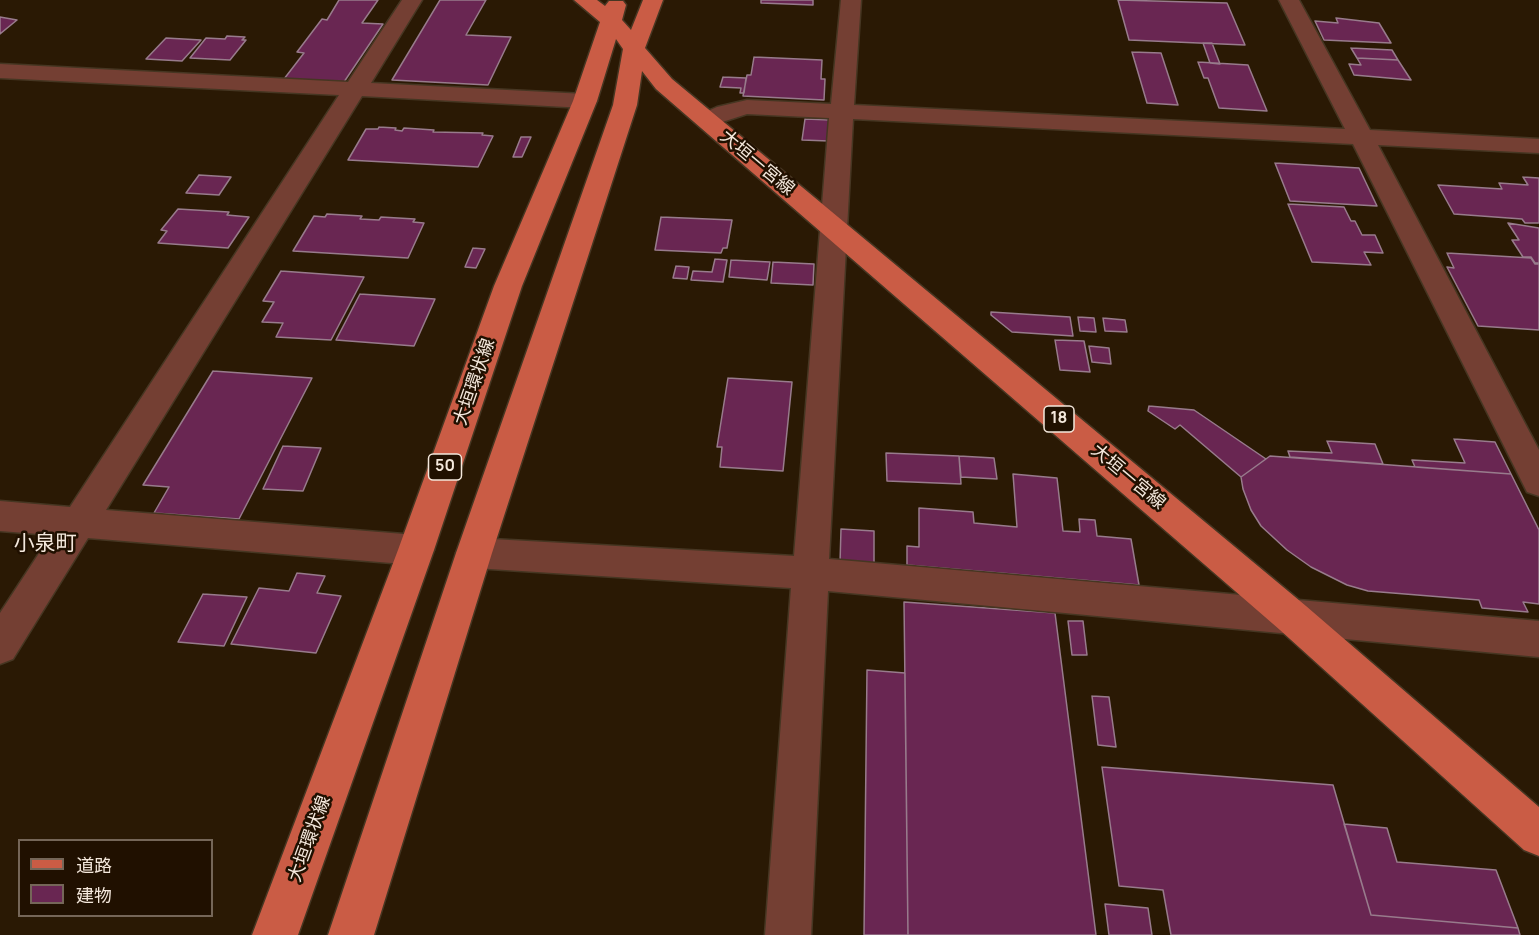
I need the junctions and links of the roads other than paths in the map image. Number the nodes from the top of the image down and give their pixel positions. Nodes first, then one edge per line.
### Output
1 (412, 0) edge
2 (584, 0) edge
3 (652, 0) edge
4 (851, 0) edge
5 (1289, 0) edge
6 (614, 10) edge
7 (634, 49) junction
8 (0, 71) edge
9 (357, 88) junction
10 (585, 101) junction
11 (843, 111) junction
12 (707, 120) junction
13 (1361, 136) junction
14 (1539, 146) edge
15 (832, 226) junction
16 (1539, 482) edge
17 (0, 516) edge
18 (80, 522) junction
19 (416, 550) junction
20 (474, 554) junction
21 (809, 573) junction
22 (1293, 618) junction
23 (1539, 639) edge
24 (0, 646) edge
25 (1539, 835) edge
26 (275, 935) edge
27 (351, 935) edge
28 (788, 935) edge

1 - 9 street
2 - 6 main road, 大垣一宮線 / 18
3 - 7 main road
4 - 11 street
5 - 13 street
6 - 7 main road, 大垣一宮線 / 18
6 - 10 main road, 大垣環状線 / 50
7 - 12 main road, 大垣一宮線 / 18
7 - 20 main road
8 - 9 street
9 - 10 street
9 - 18 street
10 - 19 main road, 大垣環状線 / 50
11 - 12 street
11 - 13 street
11 - 15 street
12 - 15 main road, 大垣一宮線 / 18
13 - 14 street
13 - 16 street
15 - 21 street
15 - 22 main road, 大垣一宮線 / 18
17 - 18 street
18 - 19 street
18 - 24 street
19 - 26 main road, 大垣環状線 / 50
20 - 21 street
20 - 27 main road
21 - 22 street
21 - 28 street
22 - 23 street
22 - 25 main road, 大垣一宮線 / 18

